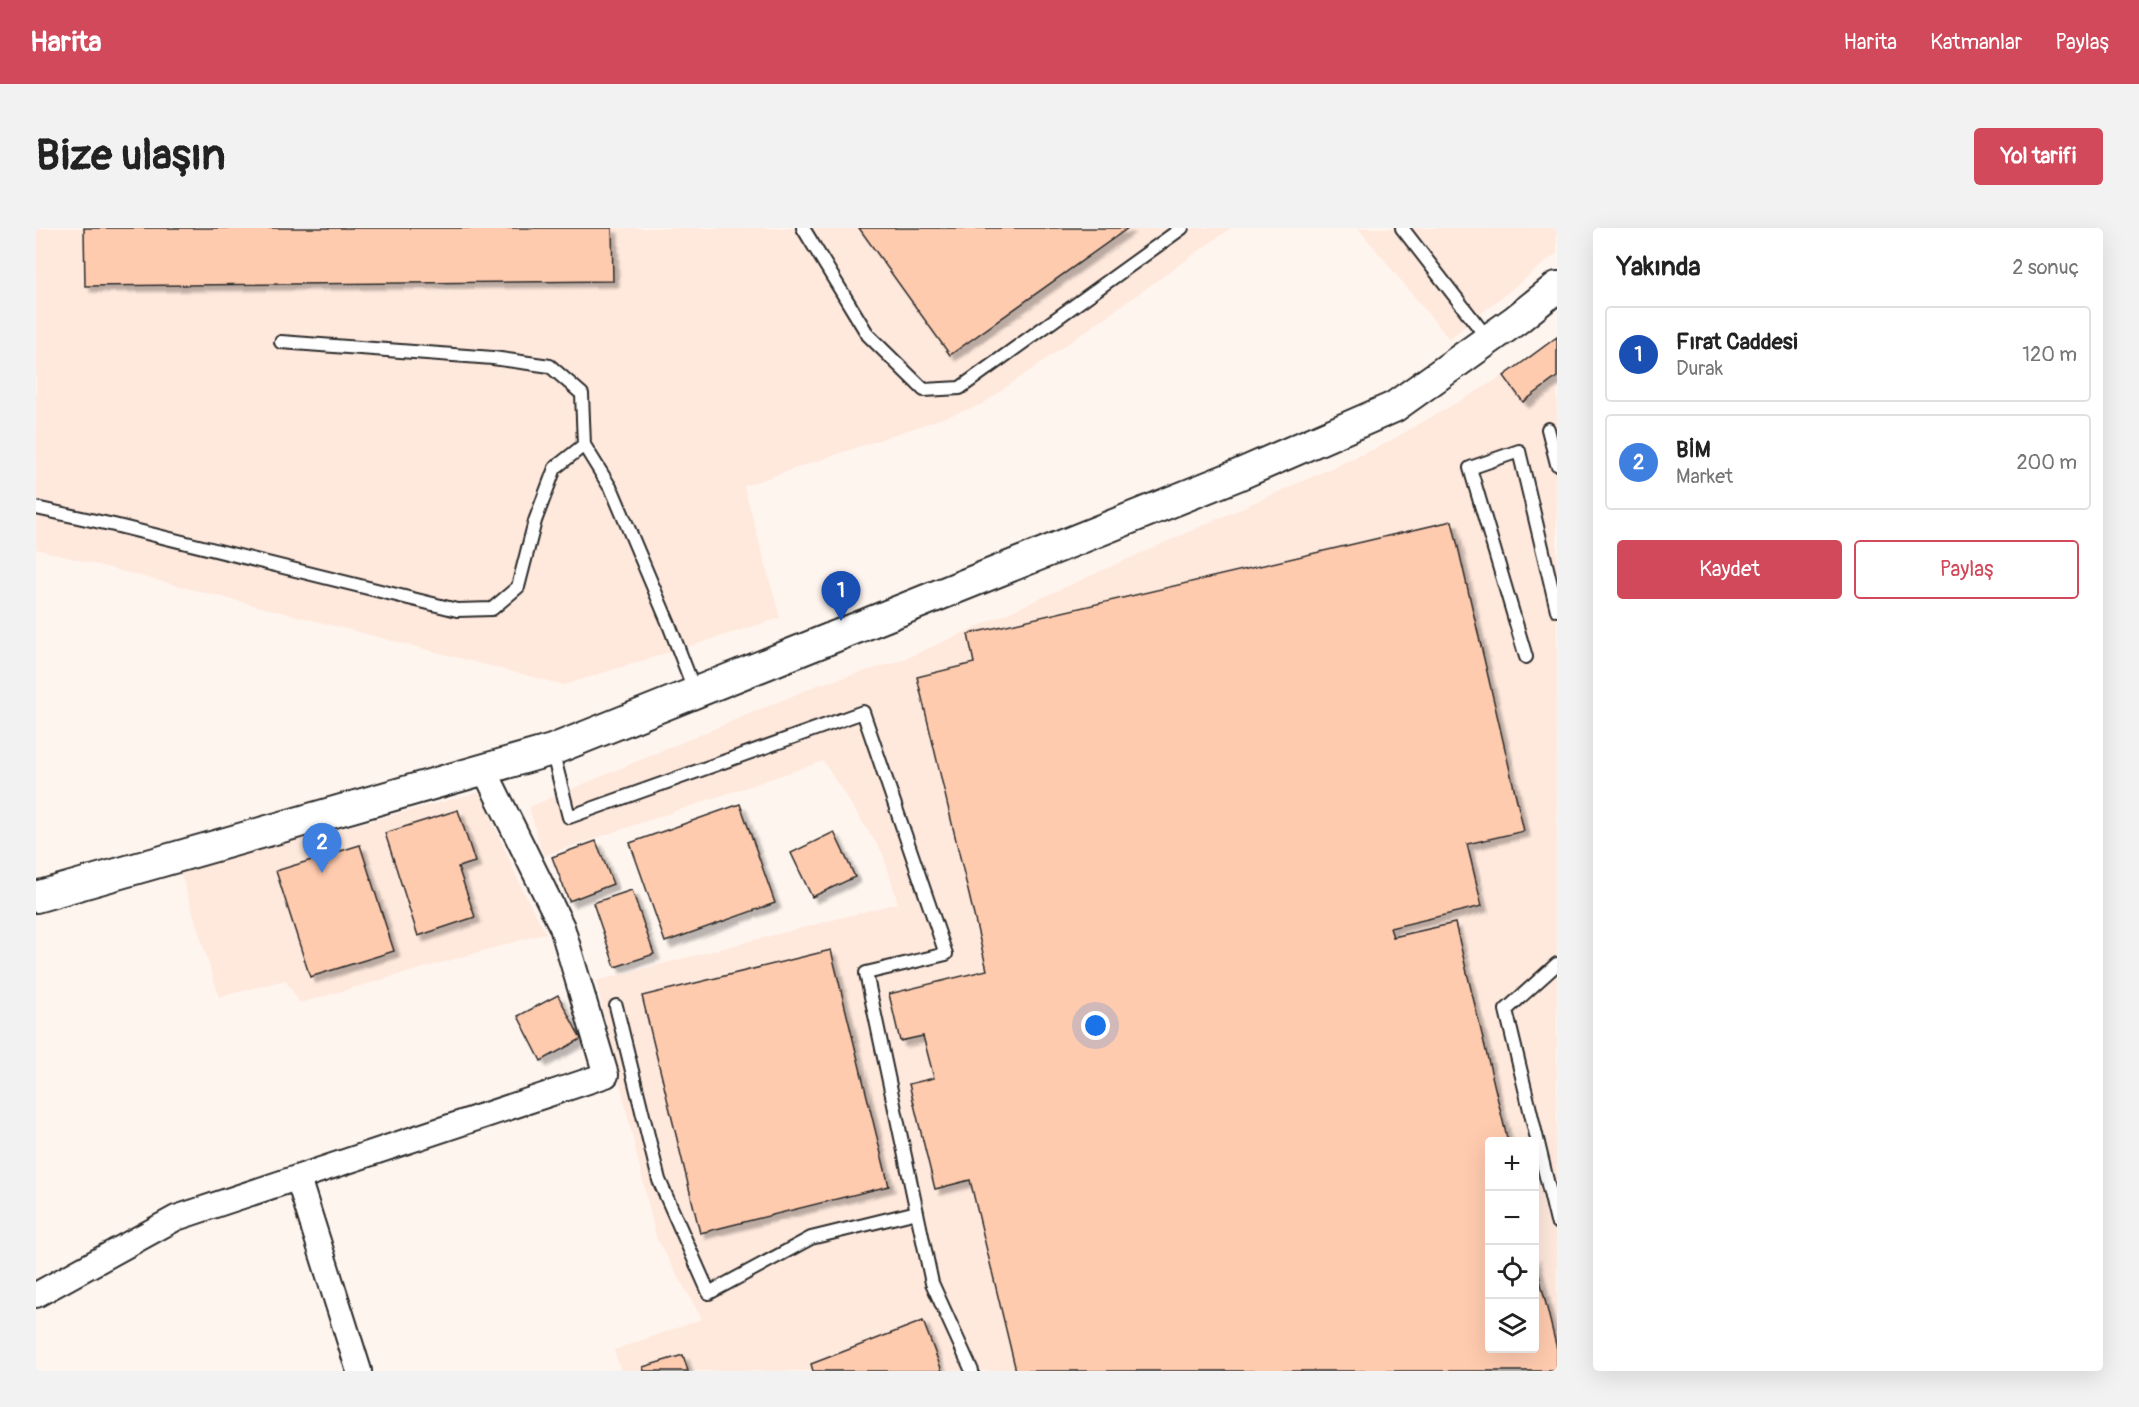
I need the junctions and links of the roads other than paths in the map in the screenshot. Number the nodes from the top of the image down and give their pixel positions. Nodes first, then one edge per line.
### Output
1 (803, 228) edge
2 (1182, 228) edge
3 (1402, 228) edge
4 (1557, 287) edge
5 (1489, 340) junction
6 (281, 342) dead end
7 (1548, 429) dead end
8 (584, 445) junction
9 (1557, 464) edge
10 (36, 508) edge
11 (1557, 610) edge
12 (1526, 657) dead end
13 (695, 692) junction
14 (552, 750) junction
15 (484, 769) junction
16 (36, 897) edge
17 (1557, 964) edge
18 (616, 1006) dead end
19 (297, 1178) junction
20 (917, 1212) junction
21 (1557, 1222) edge
22 (36, 1294) edge
23 (359, 1371) edge
24 (972, 1371) edge

1 - 2 lane
3 - 5 lane
4 - 5 street
5 - 13 street
6 - 8 lane
7 - 9 lane
8 - 10 lane
8 - 13 lane
11 - 12 lane
13 - 14 street
14 - 15 street
14 - 20 lane
15 - 16 street
15 - 19 street
17 - 21 lane
18 - 20 lane
19 - 22 street
19 - 23 street
20 - 24 lane

